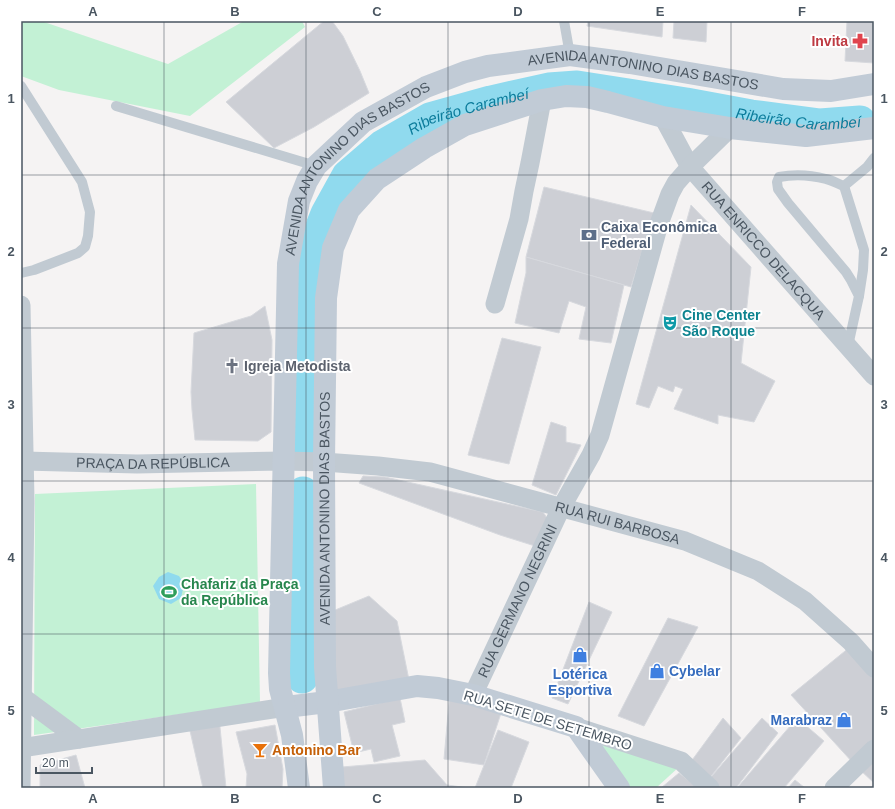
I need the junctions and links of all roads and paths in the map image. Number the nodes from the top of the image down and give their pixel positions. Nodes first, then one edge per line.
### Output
1 (564, 21) edge
2 (570, 55) junction
3 (874, 84) edge
4 (21, 86) edge
5 (542, 100) junction
6 (116, 106) dead end
7 (663, 117) junction
8 (730, 128) junction
9 (874, 128) edge
10 (874, 158) edge
11 (316, 166) junction
12 (690, 167) junction
13 (844, 186) junction
14 (21, 273) edge
15 (859, 296) junction
16 (495, 304) dead end
17 (21, 305) edge
18 (848, 346) junction
19 (22, 364) edge
20 (874, 376) edge
21 (24, 461) junction
22 (283, 461) junction
23 (324, 462) junction
24 (561, 508) junction
25 (874, 668) edge
26 (474, 695) junction
27 (22, 697) edge
28 (328, 702) junction
29 (286, 707) junction
30 (576, 727) junction
31 (79, 739) junction
32 (21, 748) edge
33 (874, 749) edge
34 (21, 788) edge
35 (299, 788) edge
36 (334, 788) edge
37 (619, 788) edge
38 (710, 788) edge
39 (834, 788) edge

1 - 2 lane
2 - 3 main road, AVENIDA ANTONINO DIAS BASTOS
2 - 11 main road, AVENIDA ANTONINO DIAS BASTOS
4 - 14 lane
5 - 7 main road, AVENIDA ANTONINO DIAS BASTOS
5 - 16 street
5 - 23 main road, AVENIDA ANTONINO DIAS BASTOS
6 - 11 lane
7 - 8 main road, AVENIDA ANTONINO DIAS BASTOS
7 - 12 street, RUA ENRICCO DELACQUA
8 - 9 main road, AVENIDA ANTONINO DIAS BASTOS
8 - 12 street, RUA GERMANO NEGRINI
10 - 13 lane
11 - 22 main road, AVENIDA ANTONINO DIAS BASTOS
12 - 18 street, RUA ENRICCO DELACQUA
12 - 24 street, RUA GERMANO NEGRINI
13 - 15 lane
13 - 15 lane
15 - 18 lane
17 - 19 street
18 - 20 street, RUA ENRICCO DELACQUA
19 - 21 street
21 - 22 street, PRAÇA DA REPÚBLICA
21 - 27 street
22 - 23 street, PRAÇA DA REPÚBLICA
22 - 29 main road, AVENIDA ANTONINO DIAS BASTOS
23 - 24 street, RUA RUI BARBOSA
23 - 28 main road, AVENIDA ANTONINO DIAS BASTOS
24 - 25 street, RUA RUI BARBOSA
24 - 26 street, RUA GERMANO NEGRINI
26 - 28 main road, RUA SETE DE SETEMBRO
26 - 30 main road, RUA SETE DE SETEMBRO
27 - 31 street
27 - 32 street
28 - 29 main road
28 - 36 main road, AVENIDA ANTONINO DIAS BASTOS
29 - 31 street
29 - 35 main road, AVENIDA ANTONINO DIAS BASTOS
30 - 37 main road
30 - 38 street, RUA SETE DE SETEMBRO
31 - 32 street
32 - 34 street
33 - 39 street

